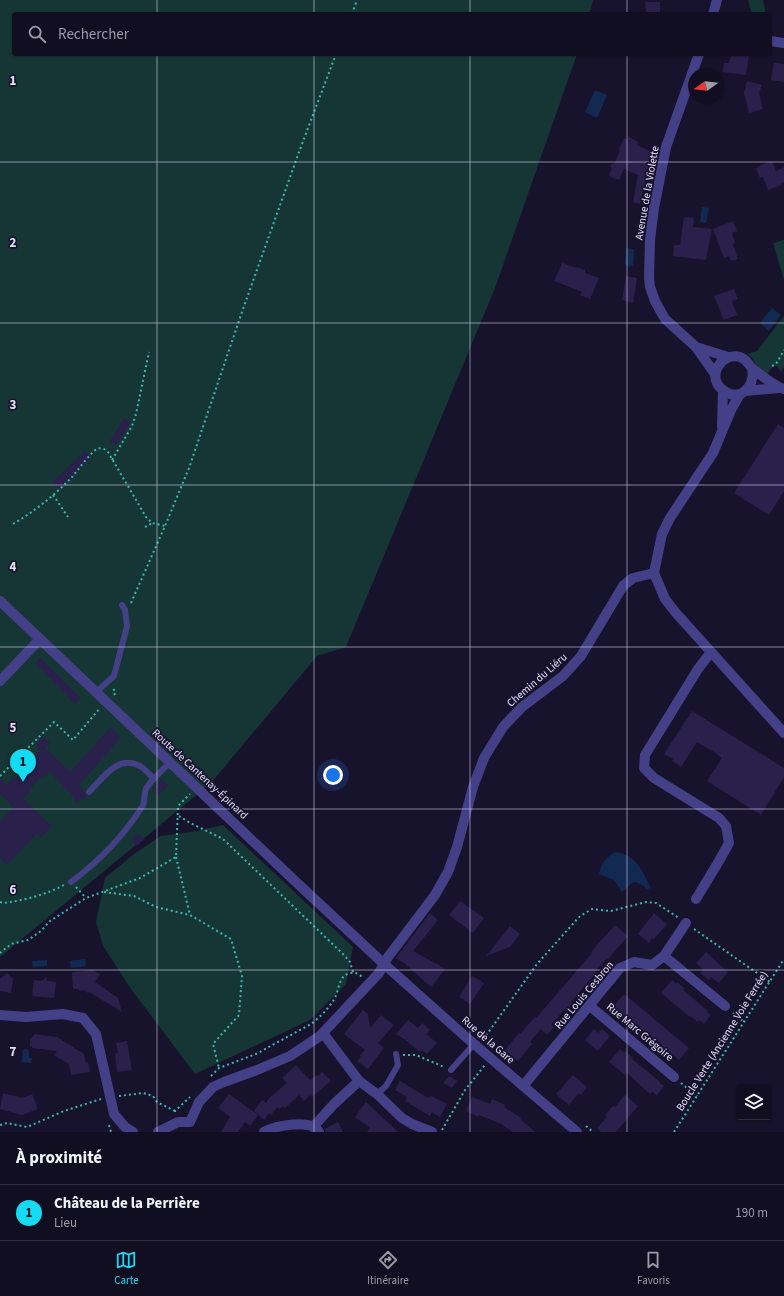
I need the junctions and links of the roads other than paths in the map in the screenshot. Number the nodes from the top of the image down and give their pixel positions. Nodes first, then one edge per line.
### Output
1 (717, 0) edge
2 (714, 12) edge
3 (772, 40) edge
4 (784, 43) edge
5 (698, 56) edge
6 (696, 347) junction
7 (728, 357) junction
8 (752, 368) junction
9 (715, 374) junction
10 (781, 388) edge
11 (722, 390) junction
12 (743, 392) junction
13 (722, 431) junction
14 (654, 573) junction
15 (0, 601) edge
16 (122, 605) dead end
17 (40, 639) junction
18 (711, 652) junction
19 (0, 681) edge
20 (96, 692) junction
21 (784, 733) edge
22 (170, 762) junction
23 (154, 779) junction
24 (89, 792) dead end
25 (71, 882) road end
26 (696, 899) dead end
27 (686, 923) road end
28 (664, 956) junction
29 (384, 964) junction
30 (590, 1006) junction
31 (725, 1006) road end
32 (0, 1015) edge
33 (323, 1033) junction
34 (474, 1044) junction
35 (396, 1054) road end
36 (451, 1070) road end
37 (674, 1077) road end
38 (359, 1081) junction
39 (523, 1086) junction
40 (377, 1094) junction
41 (189, 1127) edge
42 (316, 1129) edge
43 (133, 1132) edge
44 (158, 1132) edge
45 (264, 1132) edge
46 (432, 1132) edge
47 (577, 1132) edge

1 - 2 street
3 - 4 street
5 - 6 street, Avenue de la Violette
6 - 7 street, Avenue de la Violette
6 - 9 street, Avenue de la Violette
7 - 8 street
7 - 9 street
8 - 10 street
8 - 12 street
9 - 11 street
10 - 12 street
11 - 12 street
11 - 13 street
12 - 13 street
13 - 14 street
14 - 18 street
14 - 29 street, Chemin du Liéru
15 - 17 street, Route de Cantenay-Épinard
16 - 20 lane
17 - 19 street
17 - 20 street, Route de Cantenay-Épinard
18 - 21 street
18 - 26 street
20 - 22 street, Route de Cantenay-Épinard
22 - 23 lane
22 - 29 street, Route de Cantenay-Épinard
23 - 24 lane
23 - 25 lane
27 - 28 street
28 - 30 street, Rue Louis Cesbron
28 - 31 street
29 - 33 street, Chemin du Liéru
29 - 34 street, Rue de la Gare
30 - 37 street, Rue Marc Grégoire
30 - 39 street, Rue Louis Cesbron
32 - 43 street
33 - 38 street
33 - 41 street, Chemin du Liéru
34 - 36 lane
34 - 39 street, Rue de la Gare
35 - 40 lane
38 - 40 street
38 - 42 street
39 - 47 street, Rue de la Gare
40 - 46 street
41 - 44 street
42 - 45 street

